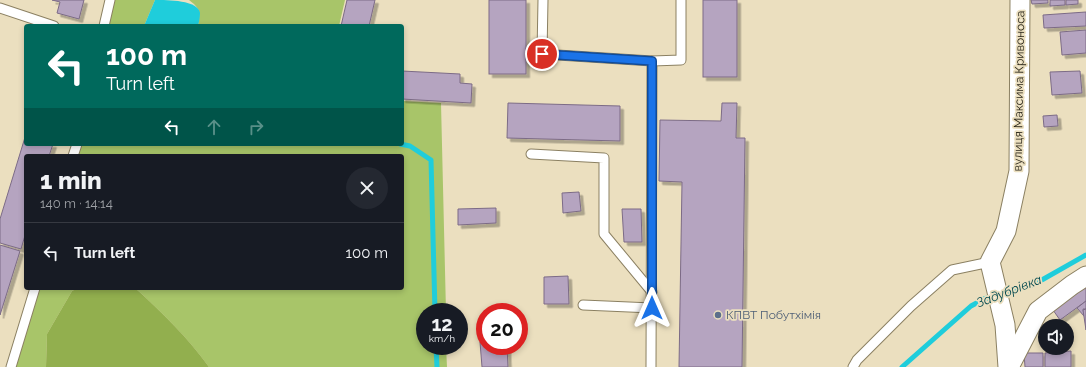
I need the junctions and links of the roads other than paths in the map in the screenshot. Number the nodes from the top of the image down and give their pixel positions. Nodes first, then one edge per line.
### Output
1 (110, 0) edge
2 (543, 0) edge
3 (681, 0) edge
4 (1020, 0) edge
5 (0, 8) edge
6 (48, 24) edge
7 (104, 24) edge
8 (652, 61) junction
9 (531, 154) dead end
10 (992, 270) junction
11 (1086, 276) edge
12 (34, 290) edge
13 (652, 292) junction
14 (583, 305) dead end
15 (652, 308) junction
16 (11, 367) edge
17 (651, 367) edge
18 (852, 367) edge
19 (1009, 367) edge

1 - 7 lane
2 - 8 lane
3 - 8 lane
4 - 10 street, вулиця Максима Кривоноса
5 - 6 lane
8 - 13 lane
9 - 13 lane
10 - 18 lane
10 - 19 street
11 - 19 street
12 - 16 lane
13 - 15 lane
14 - 15 lane
15 - 17 lane

